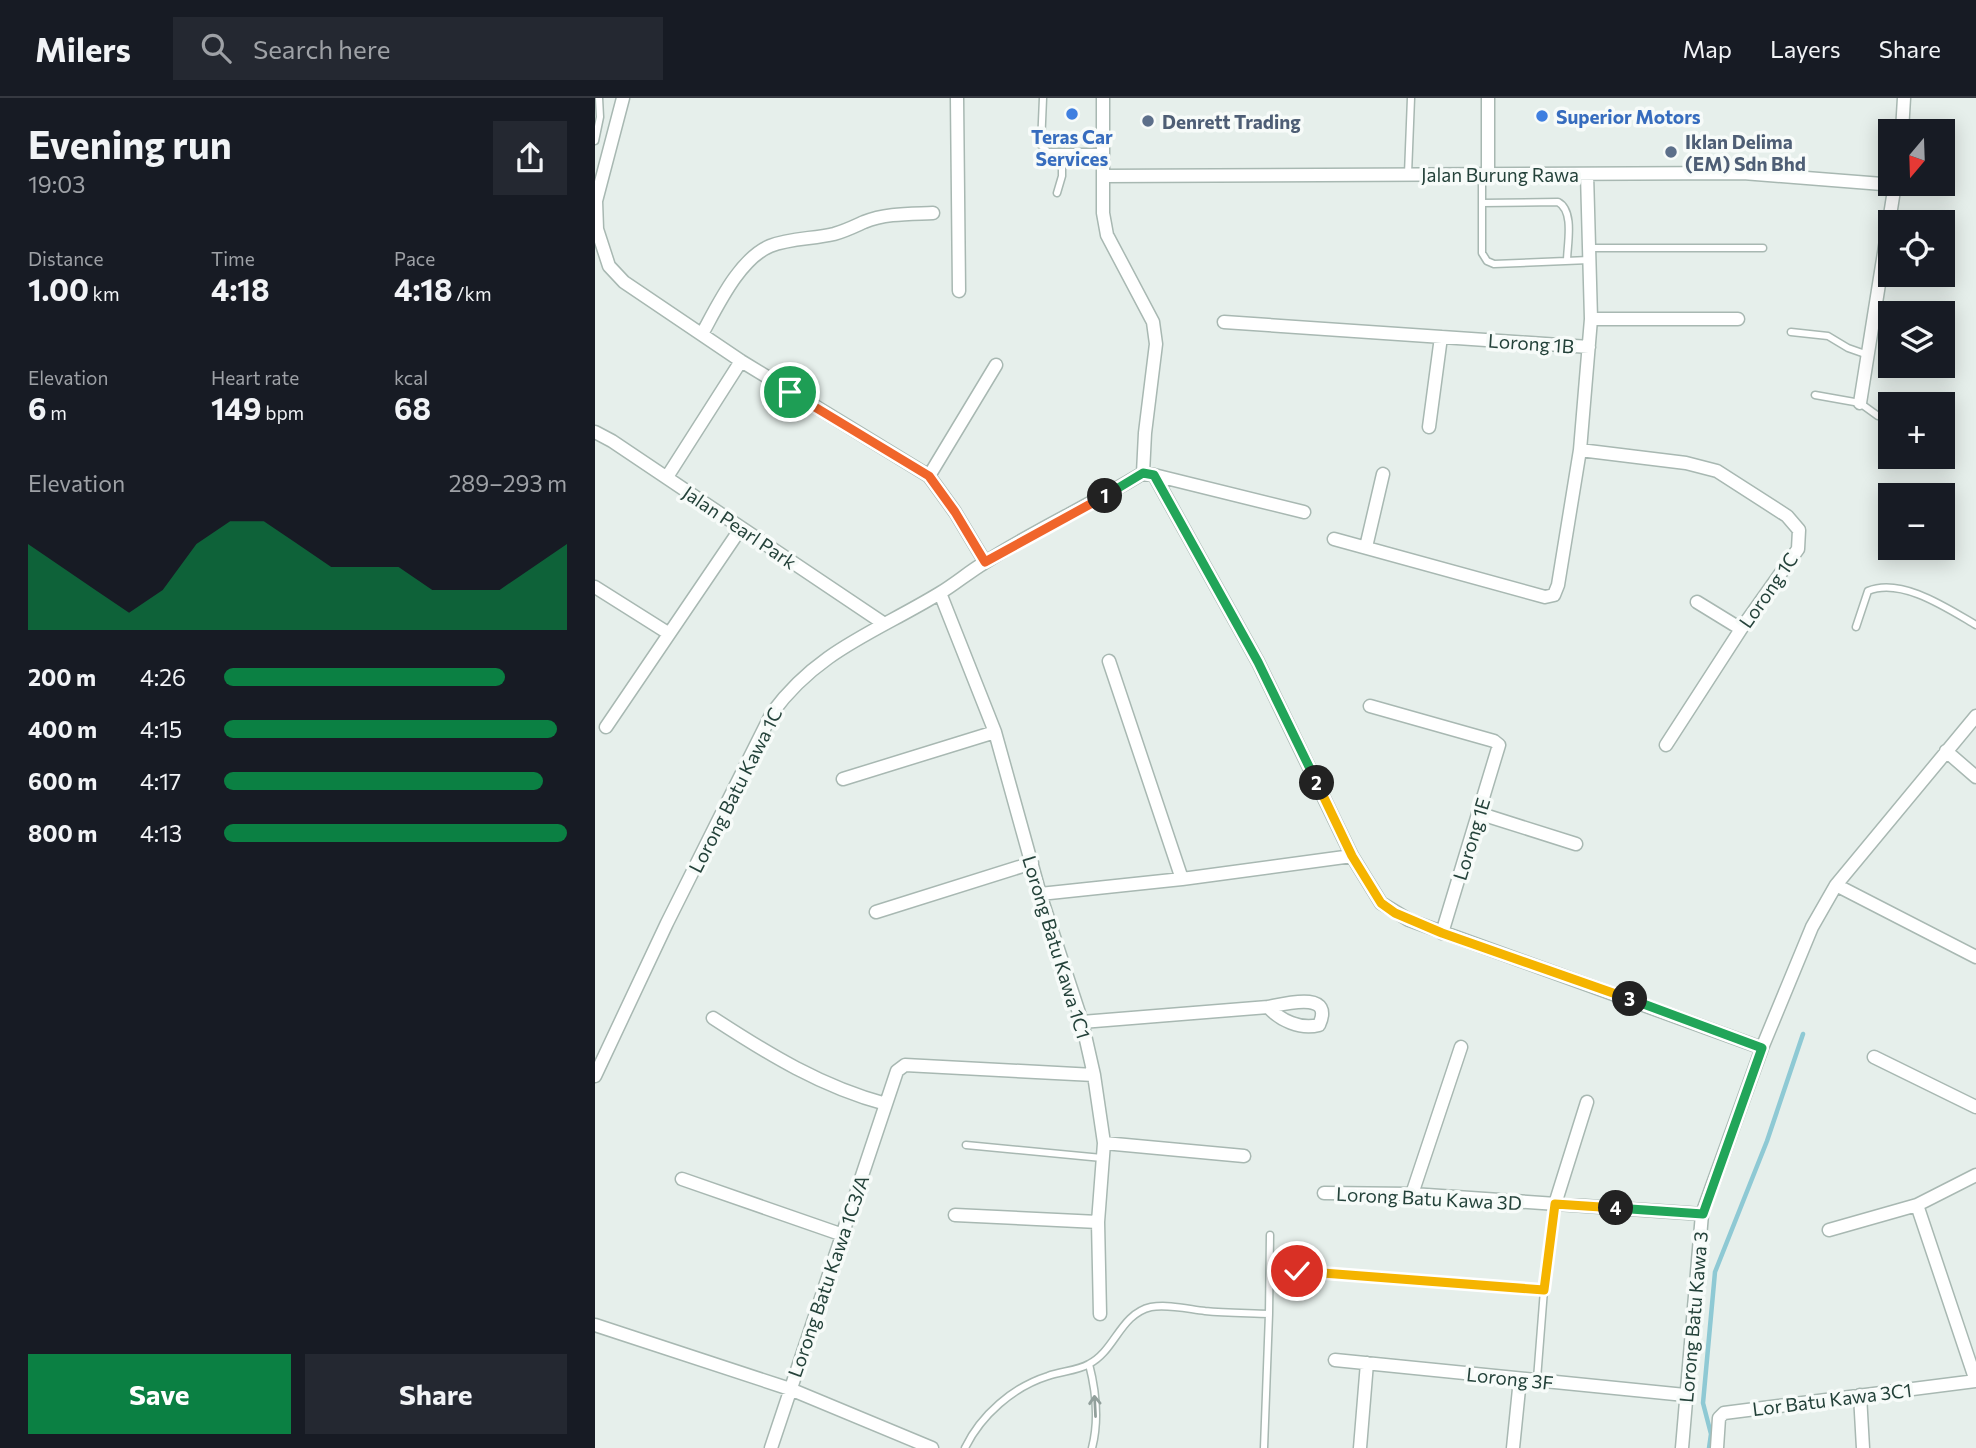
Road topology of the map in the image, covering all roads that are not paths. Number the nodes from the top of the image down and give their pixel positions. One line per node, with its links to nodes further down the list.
1 (599, 98): 10 (lane)
2 (623, 98): 13 (street)
3 (957, 98): 26 (street)
4 (1043, 98): 11 (lane)
5 (1103, 98): 12 (street)
6 (1411, 98): 15 (lane)
7 (1488, 98): 14 (street)
8 (1904, 98): 9 (street)
9 (1903, 119)
10 (595, 141)
11 (1062, 152): 12 (lane); 19 (lane)
12 (1102, 152): 17 (street)
13 (599, 173): 31 (street)
14 (1485, 173): 15 (street, Jalan Burung Rawa); 16 (street, Jalan Burung Rawa); 21 (lane)
15 (1408, 174): 17 (street, Jalan Burung Rawa)
16 (1587, 174): 18 (street, Jalan Burung Rawa); 24 (street)
17 (1103, 176): 43 (street)
18 (1878, 183)
19 (1057, 193)
20 (1893, 196): 34 (street)
21 (1482, 203): 25 (lane); 25 (lane)
22 (933, 214): 31 (street)
23 (1763, 248): 24 (lane)
24 (1589, 254): 25 (lane); 27 (street)
25 (1567, 261)
26 (959, 291)
27 (1591, 319): 28 (street); 33 (street)
28 (1738, 319)
29 (1224, 322): 32 (street, Lorong 1B)
30 (1791, 332): 34 (lane)
31 (702, 334): 35 (street)
32 (1441, 337): 33 (street, Lorong 1B); 40 (street)
33 (1589, 347): 42 (street, Lorong 1B)
34 (1868, 355): 38 (street)
35 (741, 361): 45 (street); 46 (street)
36 (996, 365): 45 (street)
37 (1815, 395): 38 (lane)
38 (1860, 403): 39 (lane)
39 (1878, 416)
40 (1429, 427)
41 (595, 432): 46 (street, Jalan Pearl Park)
42 (1580, 450): 50 (street, Lorong 1B); 58 (street, Lorong 1C)
43 (1149, 474): 47 (street); 51 (street, Lorong Batu Kawa 1C); 71 (street)
44 (1383, 474): 50 (street)
45 (929, 476): 51 (street)
46 (667, 477): 48 (street, Jalan Pearl Park)
47 (1304, 512)
48 (741, 528): 55 (street, Jalan Pearl Park); 59 (street)
49 (1334, 538): 50 (street)
50 (1366, 547)
51 (985, 562): 53 (street, Lorong Batu Kawa 1C)
52 (595, 587): 59 (street)
53 (940, 593): 55 (street, Lorong Batu Kawa 1C); 64 (street, Lorong Batu Kawa 1C1)
54 (1697, 602): 58 (street)
55 (883, 623): 85 (street, Lorong Batu Kawa 1C)
56 (1976, 625): 57 (lane)
57 (1856, 627)
58 (1741, 629): 65 (street, Lorong 1C)
59 (668, 633): 63 (street)
60 (1109, 661): 73 (street)
61 (1370, 706): 69 (street, Lorong 1E)
62 (1976, 716): 66 (street, Lorong Batu Kawa 3)
63 (606, 727)
64 (995, 732): 68 (street); 72 (street, Lorong Batu Kawa 1C1)
65 (1665, 745)
66 (1946, 751): 67 (street); 74 (street, Lorong Batu Kawa 3)
67 (1976, 777)
68 (843, 779)
69 (1478, 813): 70 (street); 77 (street, Lorong 1E)
70 (1576, 844)
71 (1352, 856): 73 (street); 77 (street)
72 (1032, 863): 75 (street, Lorong Batu Kawa 1C1); 76 (street)
73 (1182, 879): 75 (street)
74 (1836, 886): 78 (street); 83 (street, Lorong Batu Kawa 3)
75 (1040, 894): 81 (street, Lorong Batu Kawa 1C1)
76 (876, 912)
77 (1442, 933): 83 (street)
78 (1976, 957)
79 (1268, 1007): 81 (street)
80 (713, 1018): 88 (street)
81 (1082, 1022): 86 (street, Lorong Batu Kawa 1C1)
82 (1461, 1047): 97 (street)
83 (1762, 1048): 100 (street, Lorong Batu Kawa 3)
84 (1874, 1057): 89 (street)
85 (596, 1074)
86 (1094, 1075): 88 (street, Lorong Batu Kawa 1C3/A); 90 (street, Lorong Batu Kawa 1C1)
87 (1587, 1102): 98 (street)
88 (886, 1104): 105 (street, Lorong Batu Kawa 1C3/A)
89 (1976, 1107)
90 (1104, 1143): 92 (street); 93 (street, Lorong Batu Kawa 1C1)
91 (966, 1145): 93 (lane)
92 (1244, 1156)
93 (1102, 1158): 102 (street, Lorong Batu Kawa 1C1)
94 (1976, 1175): 99 (street)
95 (682, 1179): 105 (street)
96 (1324, 1193): 97 (street, Lorong Batu Kawa 3D)
97 (1412, 1194): 98 (street, Lorong Batu Kawa 3D)
98 (1555, 1204): 100 (street, Lorong Batu Kawa 3D); 107 (lane)
99 (1917, 1205): 103 (street); 116 (street)
100 (1703, 1214): 118 (street, Lorong Batu Kawa 3)
101 (955, 1215): 102 (street)
102 (1098, 1222): 108 (street, Lorong Batu Kawa 1C1)
103 (1829, 1230)
104 (1270, 1235): 109 (lane)
105 (843, 1236): 117 (street, Lorong Batu Kawa 1C3/A)
106 (1297, 1271): 107 (lane)
107 (1544, 1290): 115 (lane)
108 (1100, 1314)
109 (1269, 1314): 113 (lane); 124 (lane)
110 (595, 1325): 117 (street)
111 (1335, 1360): 112 (street, Lorong 3F)
112 (1367, 1363): 114 (street, Lorong 3F); 125 (street)
113 (1090, 1364): 122 (lane); 123 (lane, one-way to 113)
114 (1520, 1379): 115 (street, Lorong 3F); 126 (street)
115 (1537, 1380): 118 (street, Lorong 3F)
116 (1976, 1381): 119 (street, Lor Batu Kawa 3C1)
117 (790, 1389): 120 (street, Lorong Batu Kawa 1C3/A); 121 (street)
118 (1685, 1395): 127 (street, Lorong Batu Kawa 3)
119 (1860, 1395): 128 (street, Lor Batu Kawa 3C1); 129 (street)
120 (771, 1448)
121 (932, 1448)
122 (965, 1448)
123 (1092, 1448)
124 (1264, 1448)
125 (1360, 1448)
126 (1513, 1448)
127 (1682, 1448)
128 (1717, 1448)
129 (1863, 1448)

